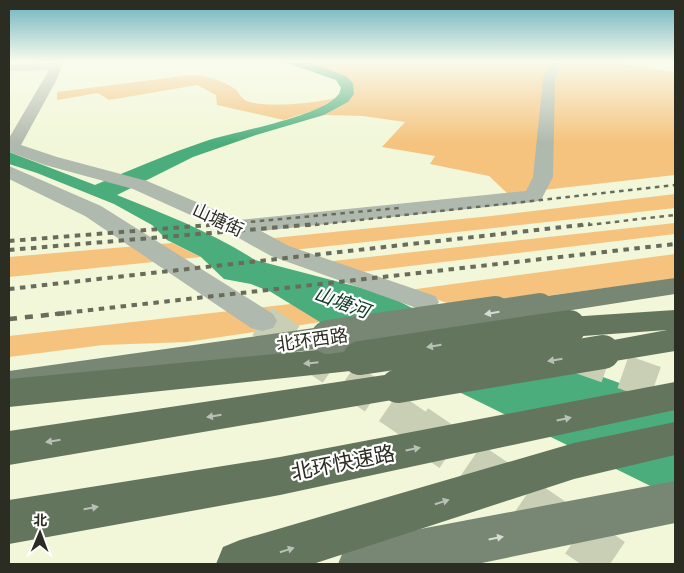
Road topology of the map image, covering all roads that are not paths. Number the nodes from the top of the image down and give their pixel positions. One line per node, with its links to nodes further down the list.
1 (44, 89): 3 (street)
2 (548, 89): 5 (street)
3 (10, 146): 5 (street, 山塘街)
4 (9, 172): 9 (street)
5 (236, 226): 7 (street, 山塘街)
6 (675, 286): 11 (main road, 北环西路, one-way to 11, bridge)
7 (425, 302)
8 (675, 320): 12 (highway, one-way to 12, bridge)
9 (262, 321)
10 (675, 340): 15 (highway, one-way to 15, bridge)
11 (9, 384)
12 (9, 393)
13 (675, 396): 17 (highway, 北环快速路, one-way to 13)
14 (675, 438): 18 (highway, one-way to 14)
15 (9, 448)
16 (667, 504): 19 (main road, one-way to 16)
17 (9, 522)
18 (240, 564)
19 (362, 564)

